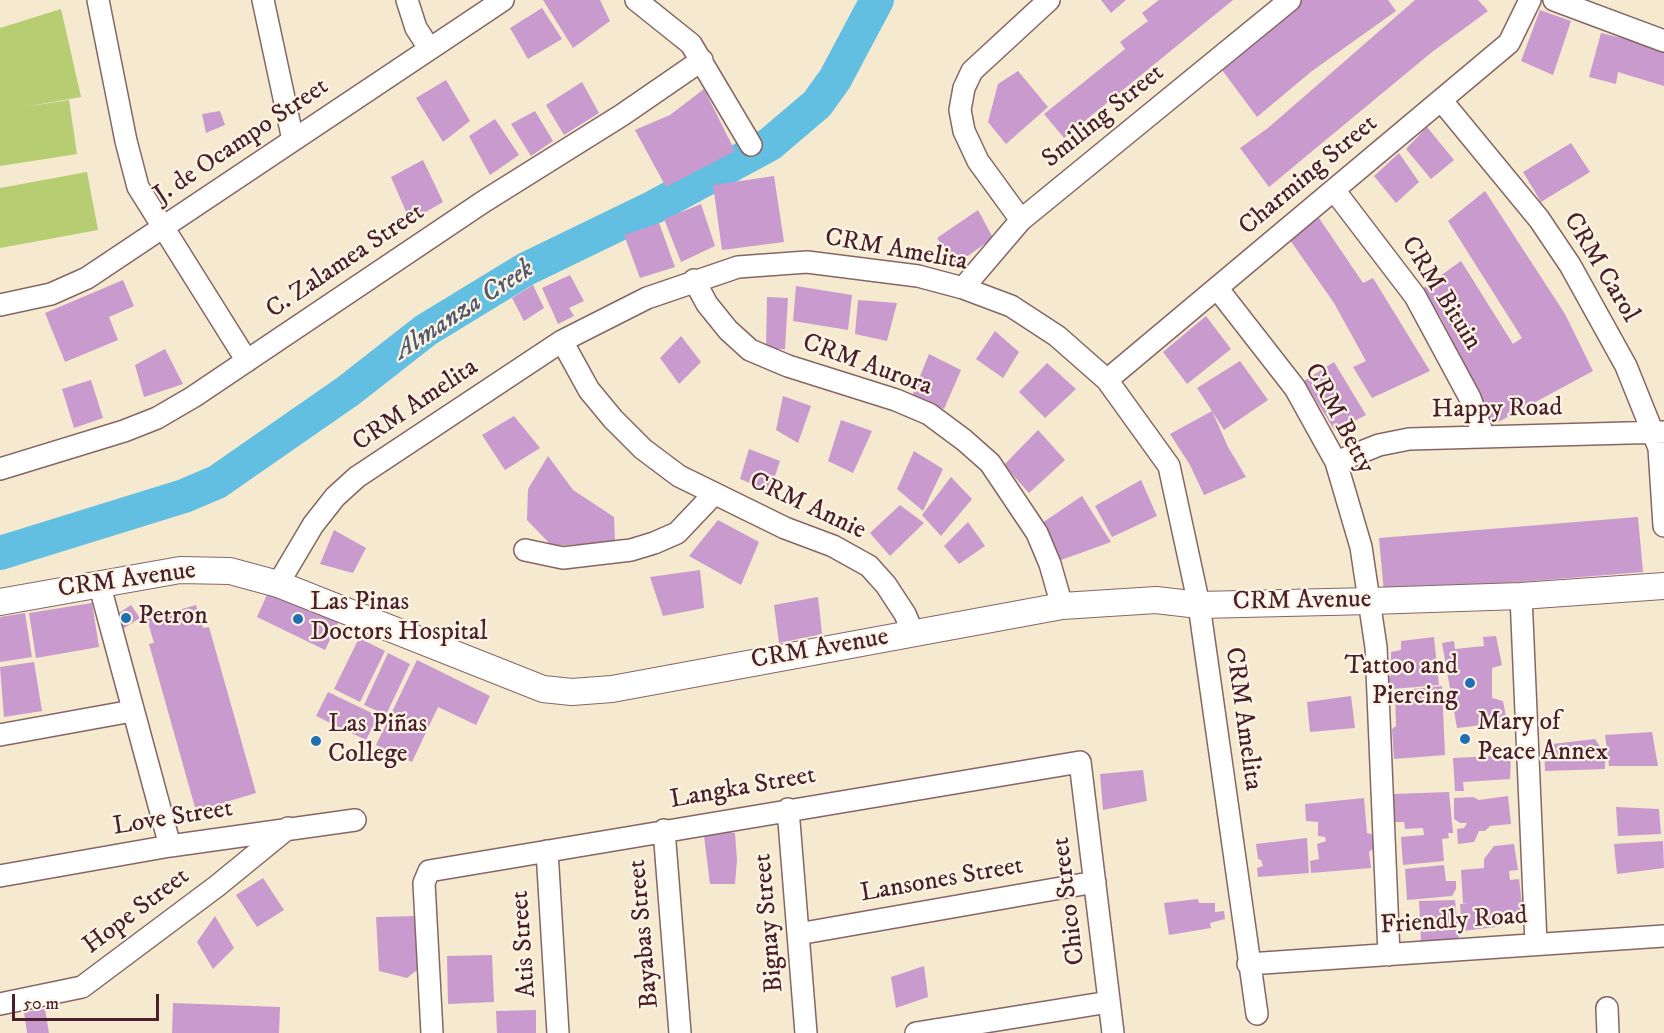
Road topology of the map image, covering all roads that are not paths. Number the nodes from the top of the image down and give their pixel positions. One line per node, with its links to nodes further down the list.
1 (98, 0): 18 (street)
2 (263, 0): 14 (street)
3 (407, 0): 11 (street)
4 (503, 0): 11 (street, J. de Ocampo Street)
5 (636, 0): 12 (street)
6 (1049, 0): 17 (street)
7 (1290, 0): 17 (street, Smiling Street)
8 (1530, 0): 13 (street, Charming Street)
9 (1554, 0): 10 (street)
10 (1664, 41)
11 (429, 48): 14 (street, J. de Ocampo Street)
12 (702, 60): 15 (street); 24 (street, C. Zalamea Street)
13 (1441, 100): 16 (street, Charming Street); 26 (street, CRM Carol)
14 (292, 140): 18 (street, J. de Ocampo Street)
15 (751, 146)
16 (1334, 190): 21 (street, Charming Street); 27 (street, CRM Bituin)
17 (1020, 220): 20 (street, Smiling Street)
18 (164, 228): 22 (street, J. de Ocampo Street); 24 (street)
19 (694, 280): 20 (street, CRM Amelita); 23 (street, CRM Amelita); 40 (street, CRM Aurora)
20 (963, 288): 25 (street, CRM Amelita)
21 (1217, 288): 25 (street, Charming Street); 28 (street, CRM Betty)
22 (0, 305)
23 (562, 341): 30 (street, CRM Annie); 34 (street, CRM Amelita)
24 (247, 361): 29 (street, C. Zalamea Street)
25 (1107, 380): 39 (street, CRM Amelita)
26 (1658, 432): 27 (street, Happy Road); 31 (street, CRM Carol)
27 (1484, 437): 28 (street, Happy Road)
28 (1336, 462): 37 (street, CRM Betty)
29 (0, 469)
30 (714, 494): 32 (street, CRM Annie); 41 (street, CRM Annie)
31 (1664, 526)
32 (525, 550)
33 (99, 583): 34 (street, CRM Avenue); 38 (street, CRM Avenue); 42 (street)
34 (278, 584): 41 (street, CRM Avenue)
35 (1664, 586): 36 (street, CRM Avenue)
36 (1521, 596): 37 (street, CRM Avenue); 55 (street)
37 (1371, 601): 39 (street, CRM Avenue); 56 (street, CRM Betty)
38 (0, 602)
39 (1199, 605): 40 (street, CRM Avenue); 57 (street, CRM Amelita)
40 (1062, 606): 41 (street, CRM Avenue)
41 (912, 633)
42 (132, 711): 43 (street); 49 (street)
43 (0, 735)
44 (1080, 762): 45 (street, Langka Street); 52 (street, Chico Street)
45 (788, 809): 48 (street, Langka Street); 53 (street, Bignay Street)
46 (355, 820): 47 (street, Love Street)
47 (290, 827): 49 (street, Love Street); 59 (street, Hope Street)
48 (664, 830): 50 (street, Langka Street); 64 (street, Bayabas Street)
49 (170, 846): 51 (street, Love Street)
50 (547, 851): 62 (street, Langka Street); 63 (street, Atis Street)
51 (0, 876)
52 (1095, 882): 53 (street, Lansones Street); 58 (street, Chico Street)
53 (798, 934): 65 (street, Bignay Street)
54 (1664, 936): 55 (street, Friendly Road)
55 (1536, 943): 56 (street, Friendly Road)
56 (1389, 955): 57 (street, Friendly Road)
57 (1248, 964): 61 (street, CRM Amelita)
58 (1109, 1002): 66 (street); 67 (street, Chico Street)
59 (0, 1004)
60 (1607, 1008): 68 (street)
61 (1257, 1014)
62 (432, 1033)
63 (558, 1033)
64 (680, 1033)
65 (806, 1033)
66 (916, 1033)
67 (1113, 1033)
68 (1608, 1033)

